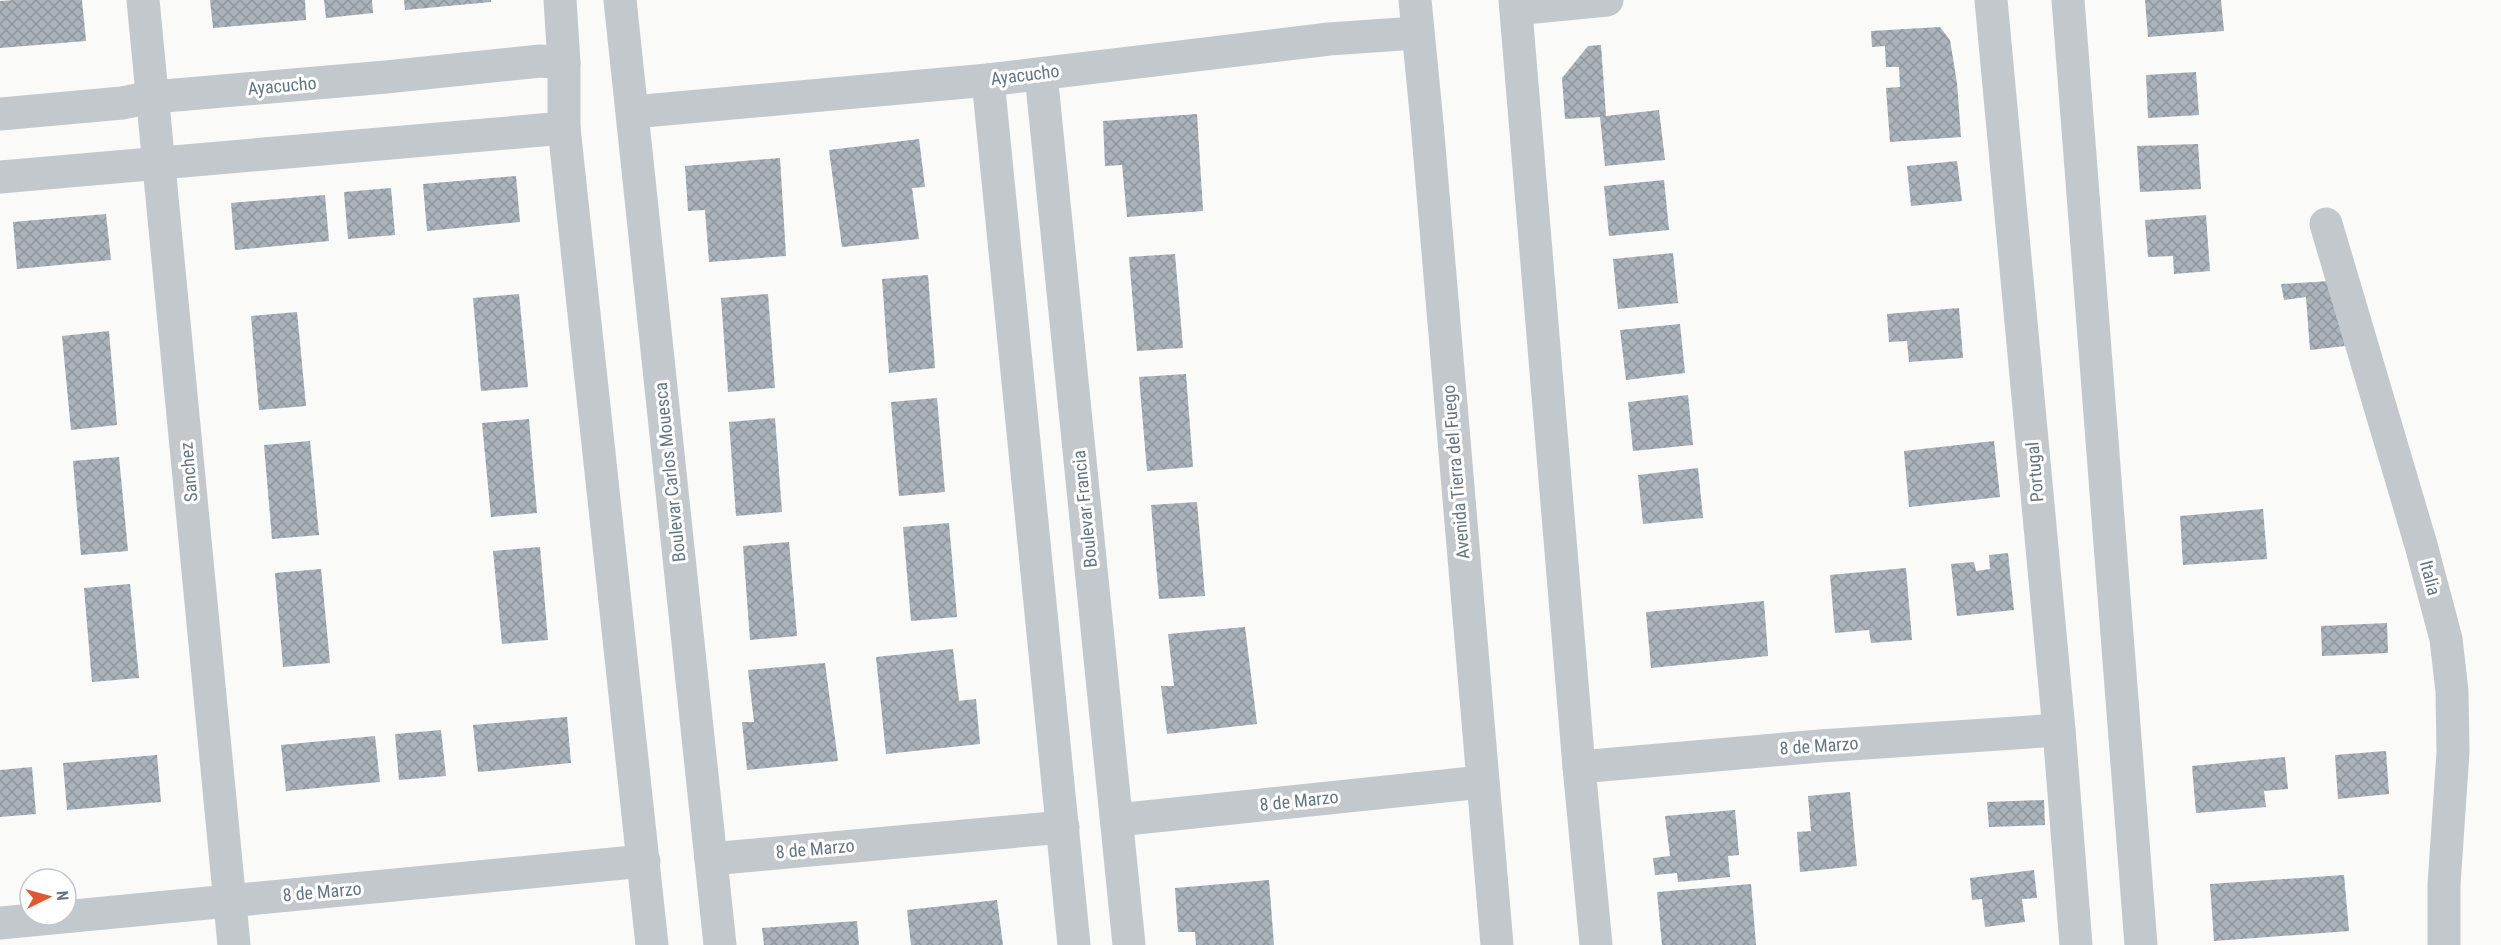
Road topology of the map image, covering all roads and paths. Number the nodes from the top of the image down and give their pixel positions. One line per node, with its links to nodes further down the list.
1 (143, 0): 13 (street, Sanchez)
2 (560, 0): 10 (street)
3 (620, 0): 14 (street, Boulevar Carlos Mouesca)
4 (1415, 0): 9 (street, Avenida Tierra del Fuego)
5 (1607, 0): 8 (street)
6 (1991, 0): 20 (street, Portugal)
7 (2068, 0): 37 (street)
8 (1516, 4): 21 (street)
9 (1416, 33): 11 (street, Ayacucho); 22 (street, Avenida Tierra del Fuego)
10 (564, 63): 13 (street, Ayacucho); 16 (street)
11 (1041, 74): 12 (street, Ayacucho); 23 (street, Boulevar Francia)
12 (988, 80): 14 (street, Ayacucho); 24 (street)
13 (153, 97): 15 (street, Ayacucho); 17 (street, Sanchez)
14 (633, 112): 25 (street, Boulevar Carlos Mouesca)
15 (0, 114)
16 (564, 128): 17 (street); 26 (street)
17 (159, 162): 18 (street); 27 (street, Sanchez)
18 (0, 177)
19 (2326, 224): 38 (street, Italia)
20 (2059, 730): 21 (street, 8 de Marzo); 36 (street, Portugal)
21 (1579, 767): 35 (street)
22 (1482, 782): 23 (street, 8 de Marzo); 34 (street, Avenida Tierra del Fuego)
23 (1117, 820): 33 (street, Boulevar Francia)
24 (1063, 827): 25 (street, 8 de Marzo); 32 (street)
25 (711, 859): 31 (street, Boulevar Carlos Mouesca)
26 (644, 861): 27 (street, 8 de Marzo); 30 (street)
27 (230, 901): 28 (street, 8 de Marzo); 29 (street, Sanchez)
28 (0, 923)
29 (234, 945)
30 (652, 945)
31 (720, 945)
32 (1074, 945)
33 (1129, 945)
34 (1497, 945)
35 (1596, 945)
36 (2076, 945)
37 (2141, 945)
38 (2444, 945)

